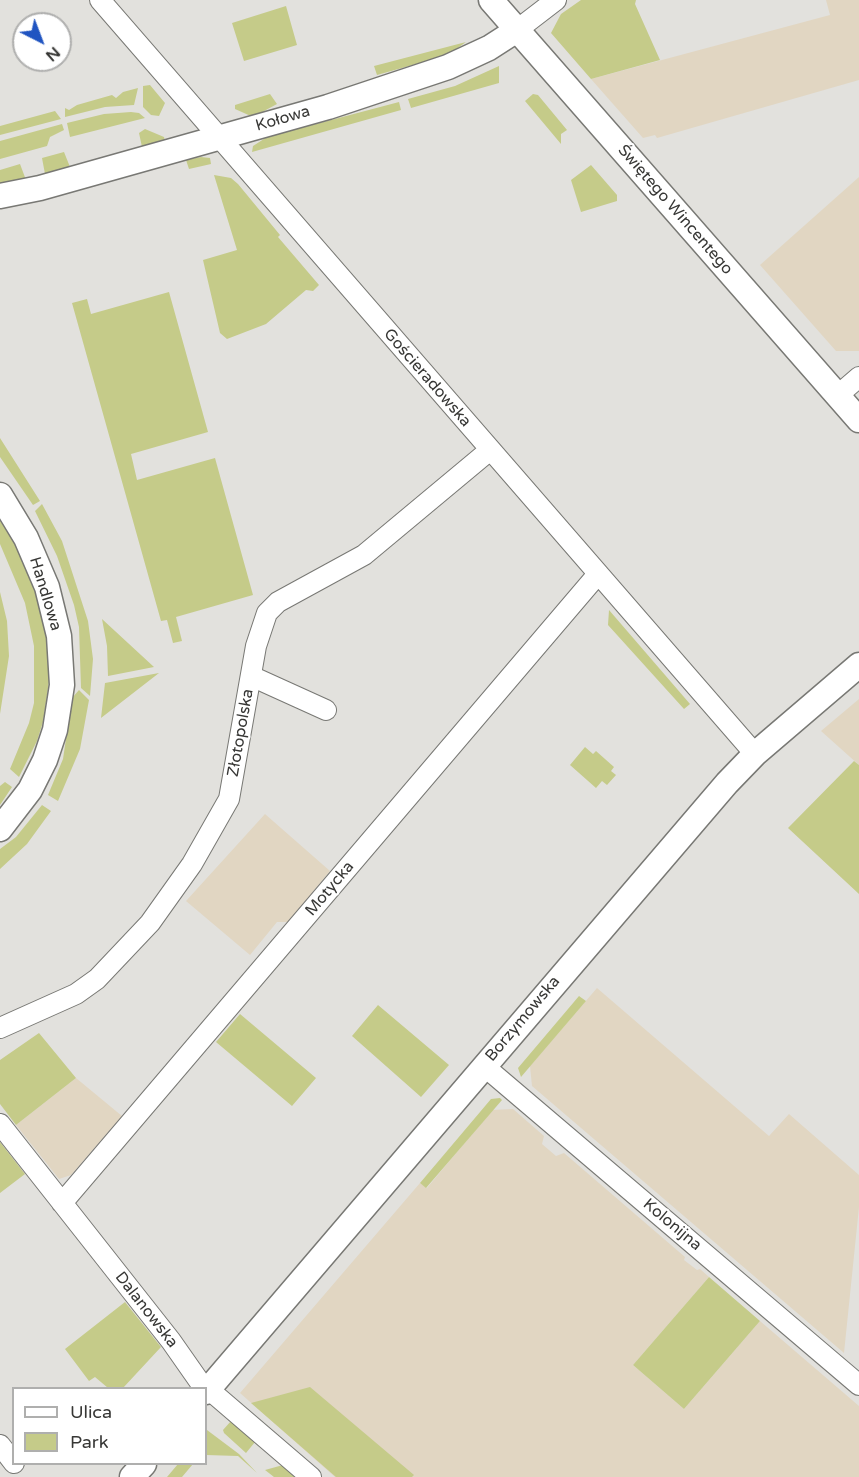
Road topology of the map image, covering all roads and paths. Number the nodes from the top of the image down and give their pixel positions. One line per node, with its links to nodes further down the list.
1 (100, 0): 5 (street, Gościeradowska)
2 (491, 0): 4 (street, Świętego Wincentego)
3 (556, 0): 4 (street)
4 (517, 30): 5 (street, Kołowa); 10 (street, Świętego Wincentego)
5 (219, 138): 6 (street, Kołowa); 12 (street, Gościeradowska)
6 (40, 188): 7 (street, Kołowa); 8 (street, Kołowa)
7 (0, 196)
8 (0, 204)
9 (859, 377): 10 (street)
10 (837, 396): 11 (street, Świętego Wincentego)
11 (859, 420)
12 (490, 450): 14 (street, Gościeradowska); 16 (street, Złotopolska)
13 (0, 495): 19 (street, Handlowa)
14 (598, 574): 18 (street, Gościeradowska); 23 (street, Motycka)
15 (859, 665): 18 (street, Borzymowska)
16 (251, 676): 17 (street); 20 (street, Złotopolska)
17 (326, 710)
18 (755, 754): 21 (street, Borzymowska)
19 (0, 830)
20 (0, 1028)
21 (484, 1065): 24 (street, Kolonijna); 26 (street, Borzymowska)
22 (0, 1124): 23 (street, Dalanowska)
23 (62, 1203): 25 (street, Dalanowska)
24 (859, 1385)
25 (205, 1387)
26 (207, 1390): 33 (street, Dalanowska)
27 (0, 1445): 28 (street)
28 (12, 1460)
29 (16, 1465): 31 (street)
30 (143, 1465): 32 (street)
31 (25, 1477)
32 (132, 1477)
33 (311, 1477)

